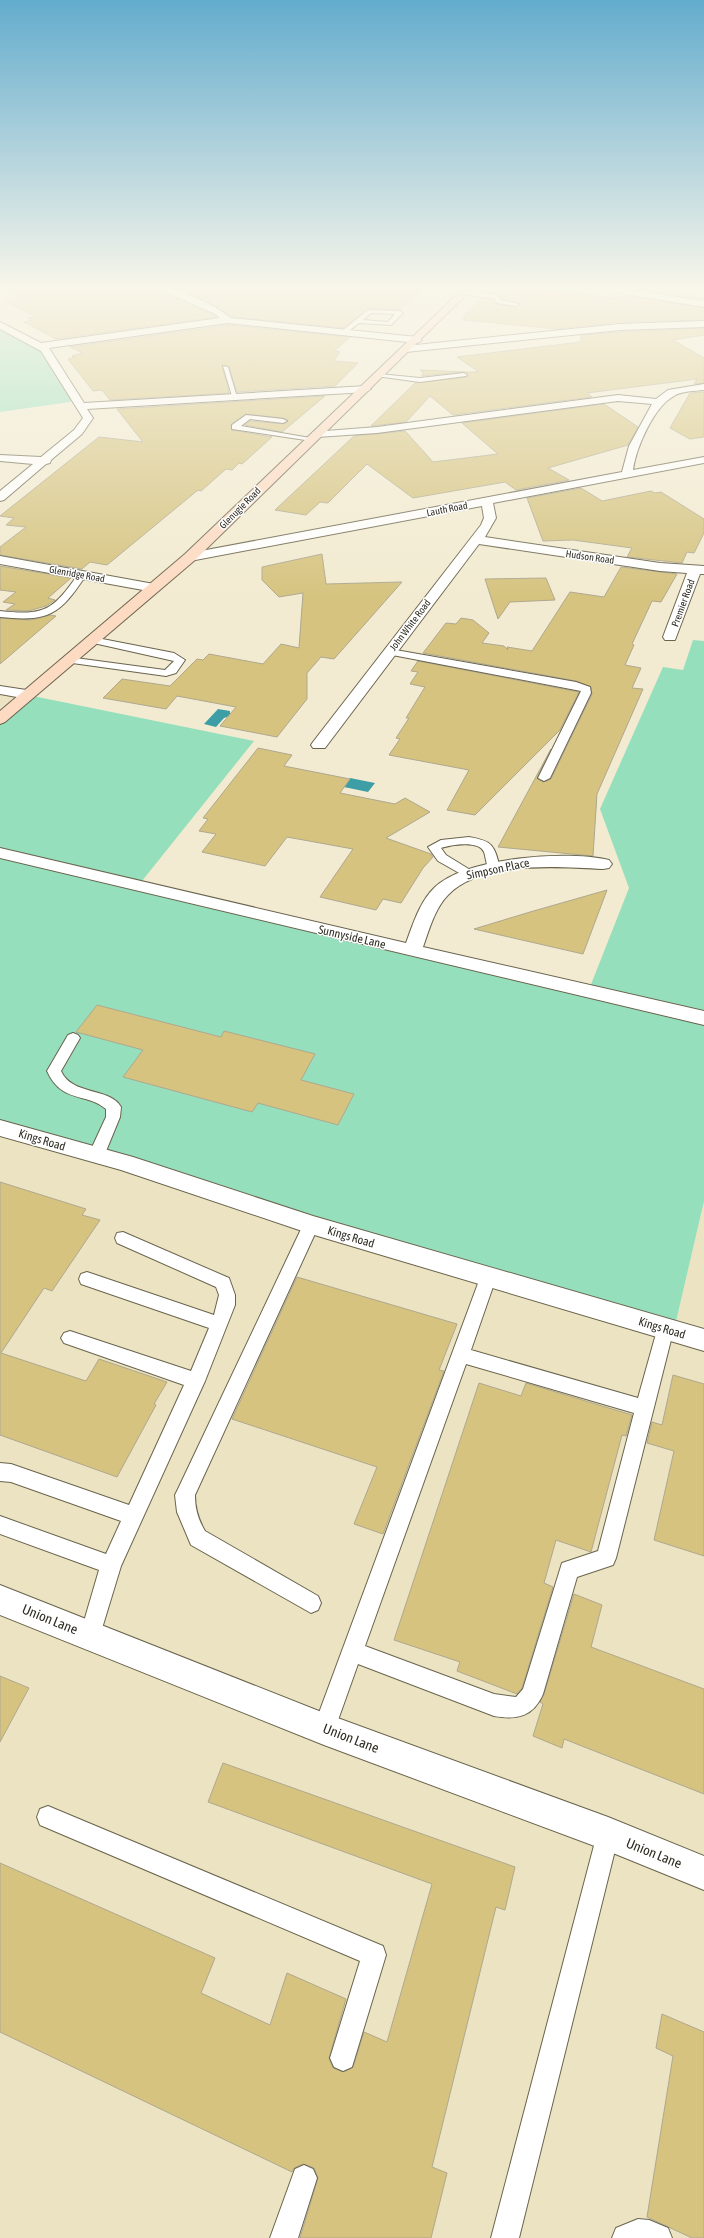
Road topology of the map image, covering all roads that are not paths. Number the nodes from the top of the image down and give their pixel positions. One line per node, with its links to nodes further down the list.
1 (72, 390): 8 (street)
2 (233, 390): 6 (lane)
3 (339, 390): 6 (street)
4 (364, 390): 10 (street, Glenugie Road)
5 (682, 390): 7 (street)
6 (235, 396): 8 (street)
7 (658, 402): 10 (street); 14 (street)
8 (82, 406): 13 (street)
9 (283, 421): 10 (lane)
10 (314, 437): 18 (street, Glenugie Road)
11 (0, 458): 13 (street)
12 (704, 460): 14 (street, Lauth Road)
13 (46, 461): 15 (street)
14 (627, 474): 16 (street, Lauth Road)
15 (0, 497)
16 (487, 501): 17 (street, John White Road); 18 (street, Lauth Road)
17 (476, 540): 20 (street, Hudson Road); 26 (street, John White Road)
18 (190, 558): 22 (street, Glenugie Road)
19 (0, 560): 21 (street, Glenridge Road)
20 (700, 569): 24 (street, Premier Road)
21 (82, 575): 22 (street, Glenridge Road); 23 (lane)
22 (154, 588): 25 (street, Glenugie Road)
23 (0, 614)
24 (670, 637)
25 (92, 640): 27 (street, Glenugie Road); 27 (lane)
26 (390, 652): 31 (street, John White Road); 32 (lane)
27 (68, 660): 29 (street, Glenugie Road)
28 (0, 690): 29 (street)
29 (28, 694): 30 (street, Glenugie Road)
30 (0, 719)
31 (319, 745)
32 (544, 778)
33 (0, 853): 37 (street, Sunnyside Lane)
34 (603, 864): 35 (street, Simpson Place)
35 (494, 868): 36 (street, Simpson Place); 36 (lane)
36 (468, 874): 37 (street, Simpson Place)
37 (412, 951): 38 (street, Sunnyside Lane)
38 (704, 1018)
39 (73, 1038): 41 (lane)
40 (0, 1128): 41 (street, Kings Road)
41 (96, 1156): 42 (street, Kings Road)
42 (311, 1225): 45 (street, Kings Road); 58 (lane)
43 (123, 1238): 46 (lane)
44 (87, 1278): 46 (lane)
45 (488, 1278): 47 (street, Kings Road); 50 (lane)
46 (219, 1324): 51 (lane)
47 (665, 1328): 49 (street, Kings Road); 52 (lane)
48 (70, 1338): 51 (lane)
49 (704, 1340)
50 (461, 1355): 52 (lane); 60 (lane)
51 (196, 1381): 54 (lane)
52 (646, 1408): 60 (lane)
53 (0, 1472): 54 (lane)
54 (134, 1516): 56 (lane)
55 (0, 1525): 56 (lane)
56 (110, 1566): 59 (lane)
57 (0, 1600): 59 (street, Union Lane)
58 (311, 1604)
59 (90, 1635): 61 (street, Union Lane)
60 (353, 1652): 61 (lane)
61 (324, 1728): 63 (street, Union Lane)
62 (48, 1817): 65 (lane)
63 (608, 1834): 64 (street, Union Lane); 68 (lane)
64 (704, 1873)
65 (343, 2058)
66 (304, 2178): 67 (lane)
67 (284, 2238)
68 (505, 2238)
69 (626, 2238): 70 (lane)
70 (658, 2238)

